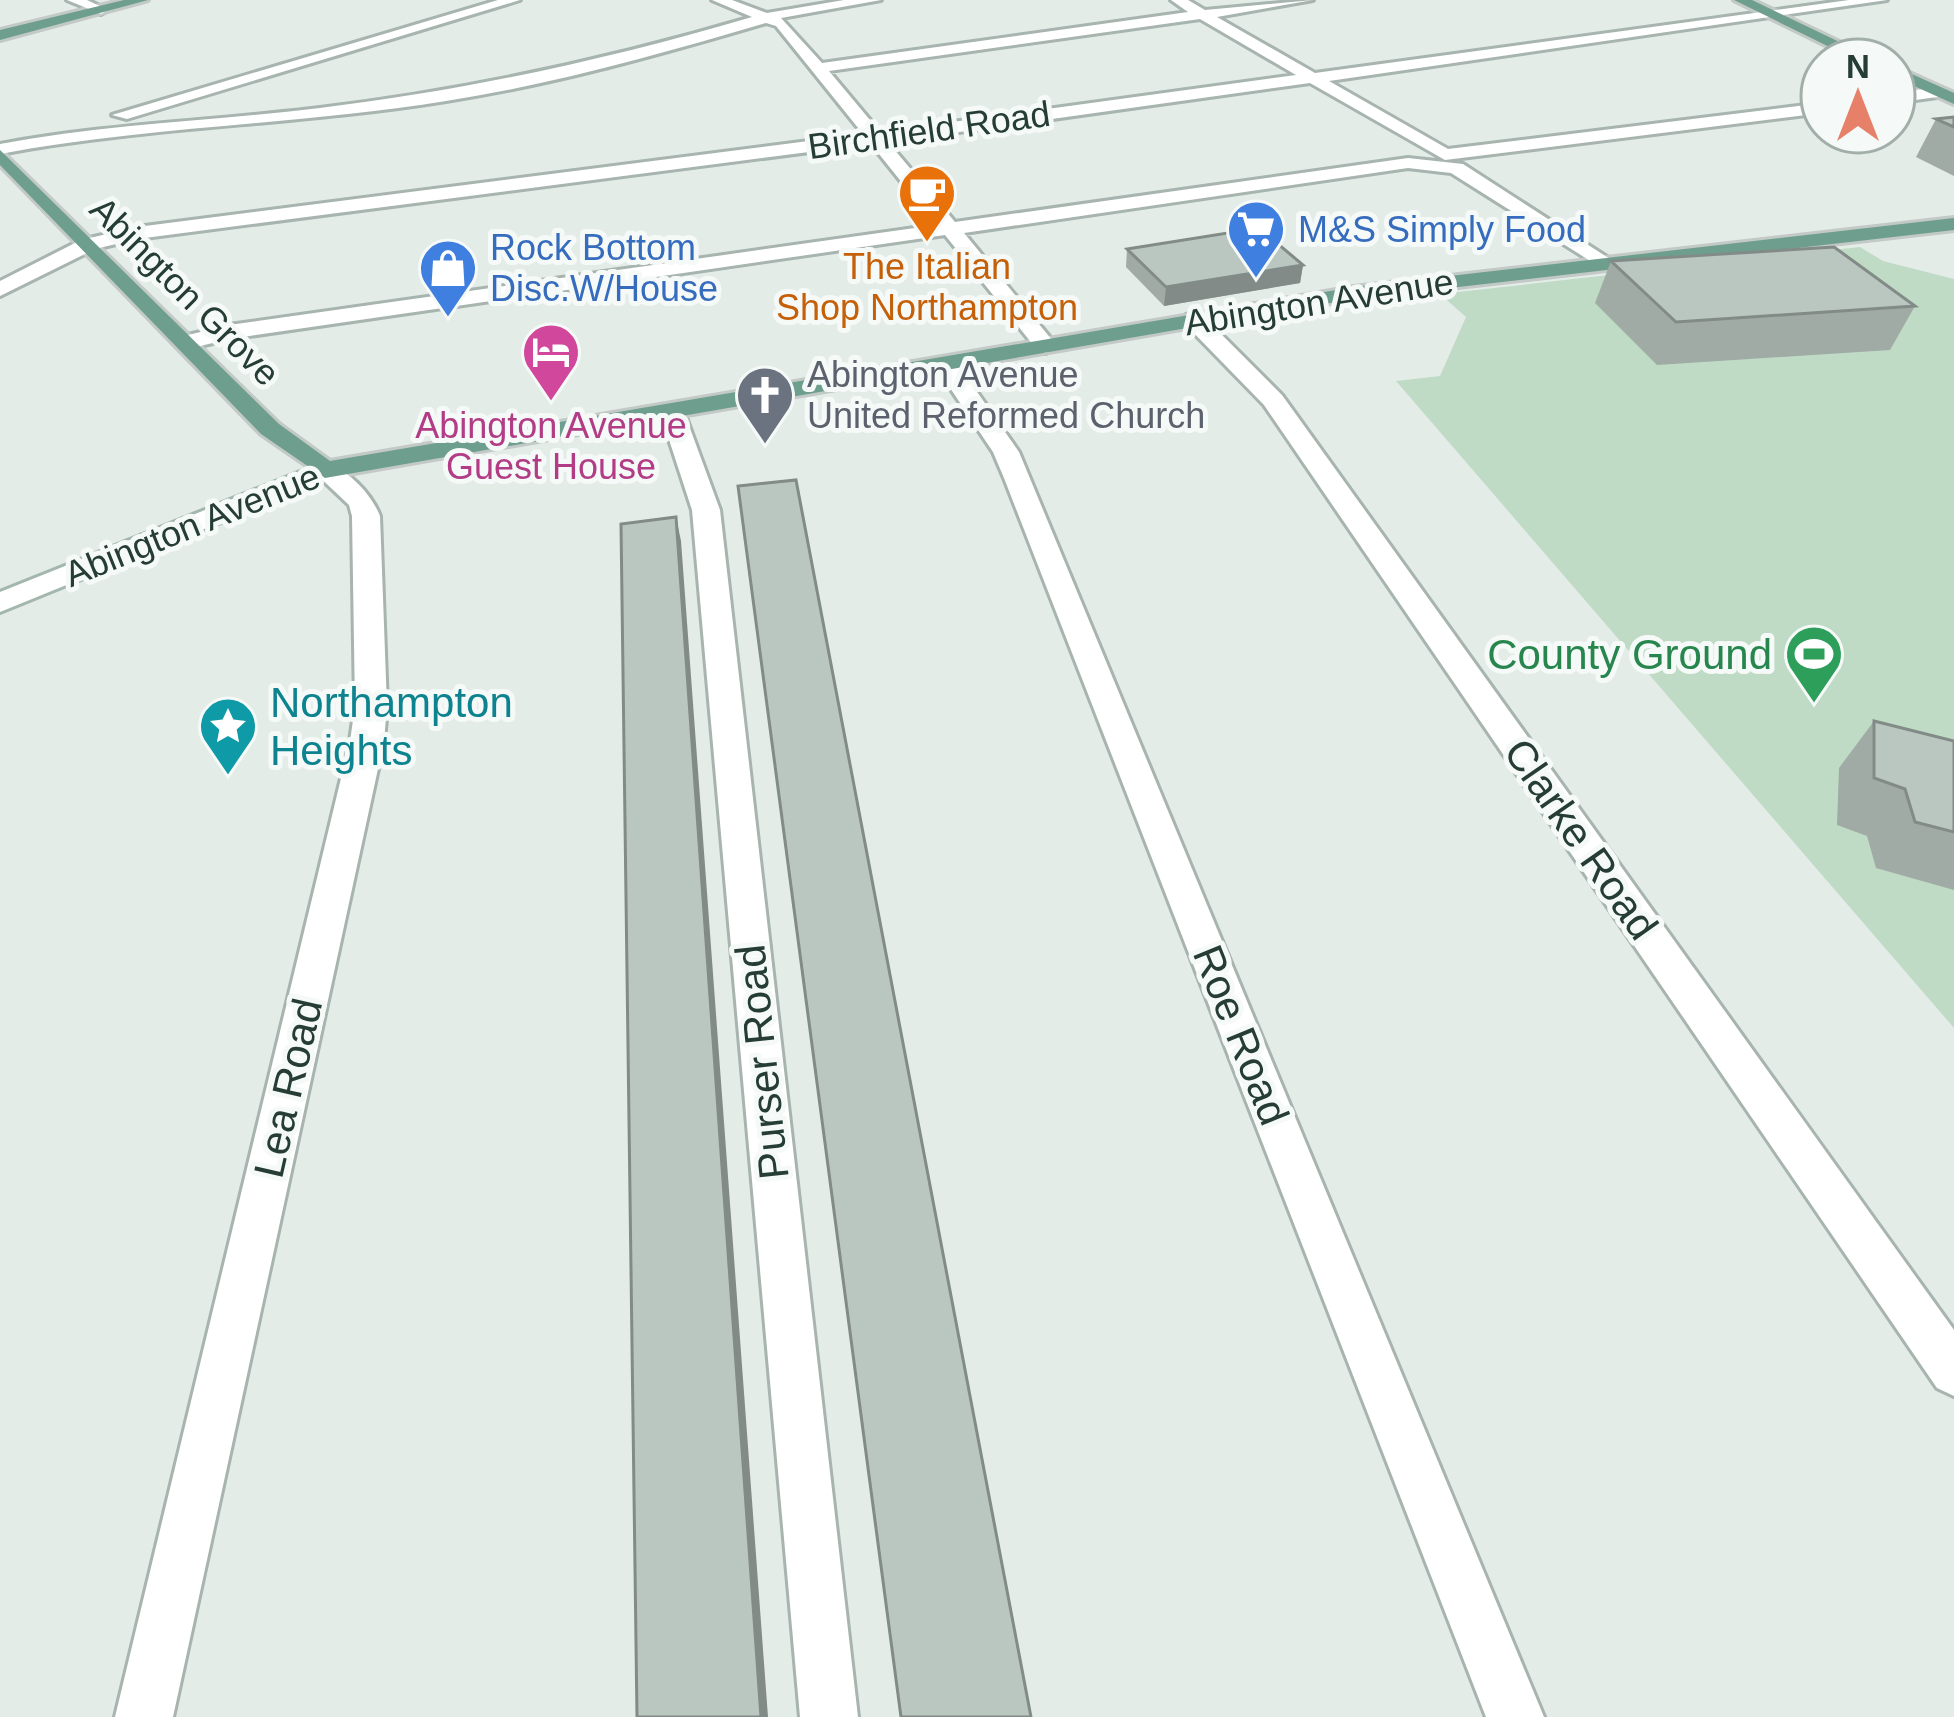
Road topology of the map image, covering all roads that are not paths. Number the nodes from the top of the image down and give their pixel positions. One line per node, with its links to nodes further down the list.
1 (74, 0): 11 (street)
2 (141, 0): 11 (main road)
3 (513, 0): 21 (street)
4 (719, 0): 10 (street)
5 (874, 0): 10 (street)
6 (1178, 0): 12 (street)
7 (1306, 0): 12 (street)
8 (1741, 0): 13 (main road)
9 (1880, 0): 13 (street, Birchfield Road)
10 (766, 8): 16 (street); 21 (street)
11 (101, 10): 14 (main road)
12 (1203, 14): 16 (street); 17 (street)
13 (1771, 14): 15 (main road); 17 (street, Birchfield Road)
14 (0, 35)
15 (1818, 36)
16 (819, 68): 22 (street)
17 (1318, 77): 22 (street, Birchfield Road); 24 (street)
18 (1918, 83): 19 (main road)
19 (1946, 96)
20 (1798, 111): 24 (street)
21 (74, 135): 23 (street)
22 (877, 138): 26 (street); 27 (street, Birchfield Road)
23 (0, 152): 27 (main road, Abington Grove)
24 (1439, 159): 26 (street); 28 (street)
25 (1954, 224): 28 (main road, Abington Avenue)
26 (947, 226): 31 (street); 32 (street)
27 (88, 244): 29 (street, Birchfield Road); 31 (main road, Abington Grove)
28 (1603, 263): 30 (main road, Abington Avenue)
29 (0, 290)
30 (1194, 320): 32 (main road, Abington Avenue); 37 (street, Clarke Road)
31 (184, 343): 35 (main road, Abington Grove)
32 (1046, 346): 33 (main road, Abington Avenue)
33 (946, 364): 34 (main road, Abington Avenue); 40 (street, Roe Road)
34 (672, 412): 35 (main road, Abington Avenue); 39 (street, Purser Road)
35 (325, 470): 36 (street, Abington Avenue); 38 (street, Lea Road)
36 (0, 603)
37 (1954, 1371)
38 (144, 1717)
39 (829, 1717)
40 (1515, 1717)

